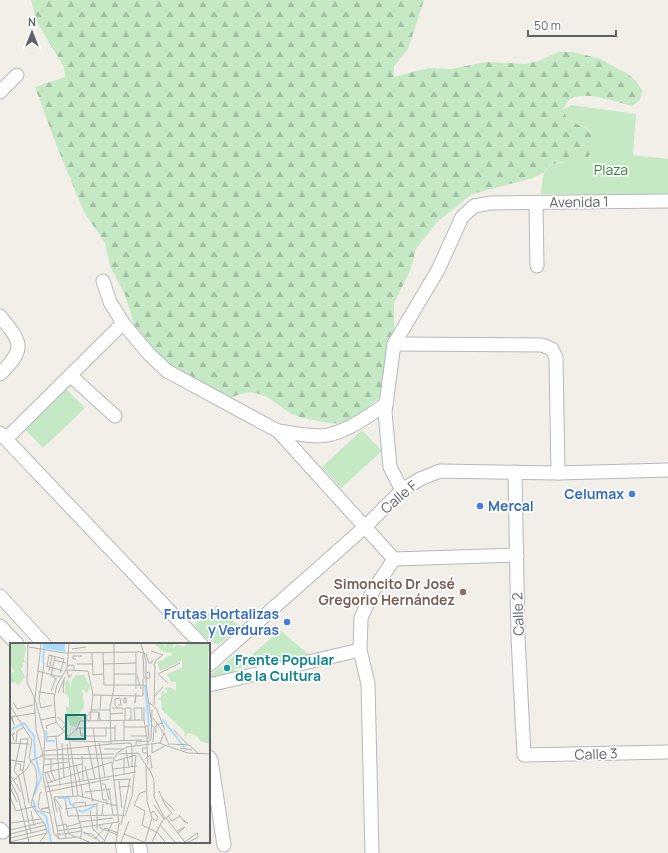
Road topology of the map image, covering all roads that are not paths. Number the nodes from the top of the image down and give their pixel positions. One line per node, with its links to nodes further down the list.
1 (17, 75): 2 (street)
2 (0, 92)
3 (668, 201): 4 (street, Avenida 1)
4 (536, 203): 5 (street); 9 (street, Avenida 1)
5 (537, 266)
6 (103, 281): 8 (street)
7 (0, 316): 10 (street)
8 (123, 323): 11 (street); 14 (street)
9 (394, 344): 12 (street); 18 (street)
10 (0, 374)
11 (71, 376): 13 (street); 15 (street)
12 (386, 404): 14 (street); 19 (street)
13 (115, 416)
14 (278, 431): 20 (street)
15 (3, 436): 27 (street)
16 (668, 470): 18 (street, Calle F)
17 (515, 472): 18 (street, Calle F); 19 (street, Calle F); 21 (street, Calle 2)
18 (558, 472)
19 (402, 490): 20 (street, Calle F)
20 (366, 526): 22 (street); 29 (street, Calle F)
21 (517, 555): 22 (street); 32 (street, Calle 2)
22 (394, 559): 28 (street)
23 (0, 596): 26 (street)
24 (0, 626): 25 (street)
25 (16, 643)
26 (43, 643)
27 (200, 643)
28 (360, 650): 30 (street); 39 (street)
29 (211, 659)
30 (210, 685)
31 (668, 752): 32 (street, Calle 3)
32 (524, 755)
33 (210, 758): 36 (street)
34 (122, 843): 37 (street)
35 (139, 843): 38 (street)
36 (224, 845)
37 (124, 853)
38 (141, 853)
39 (372, 853)

